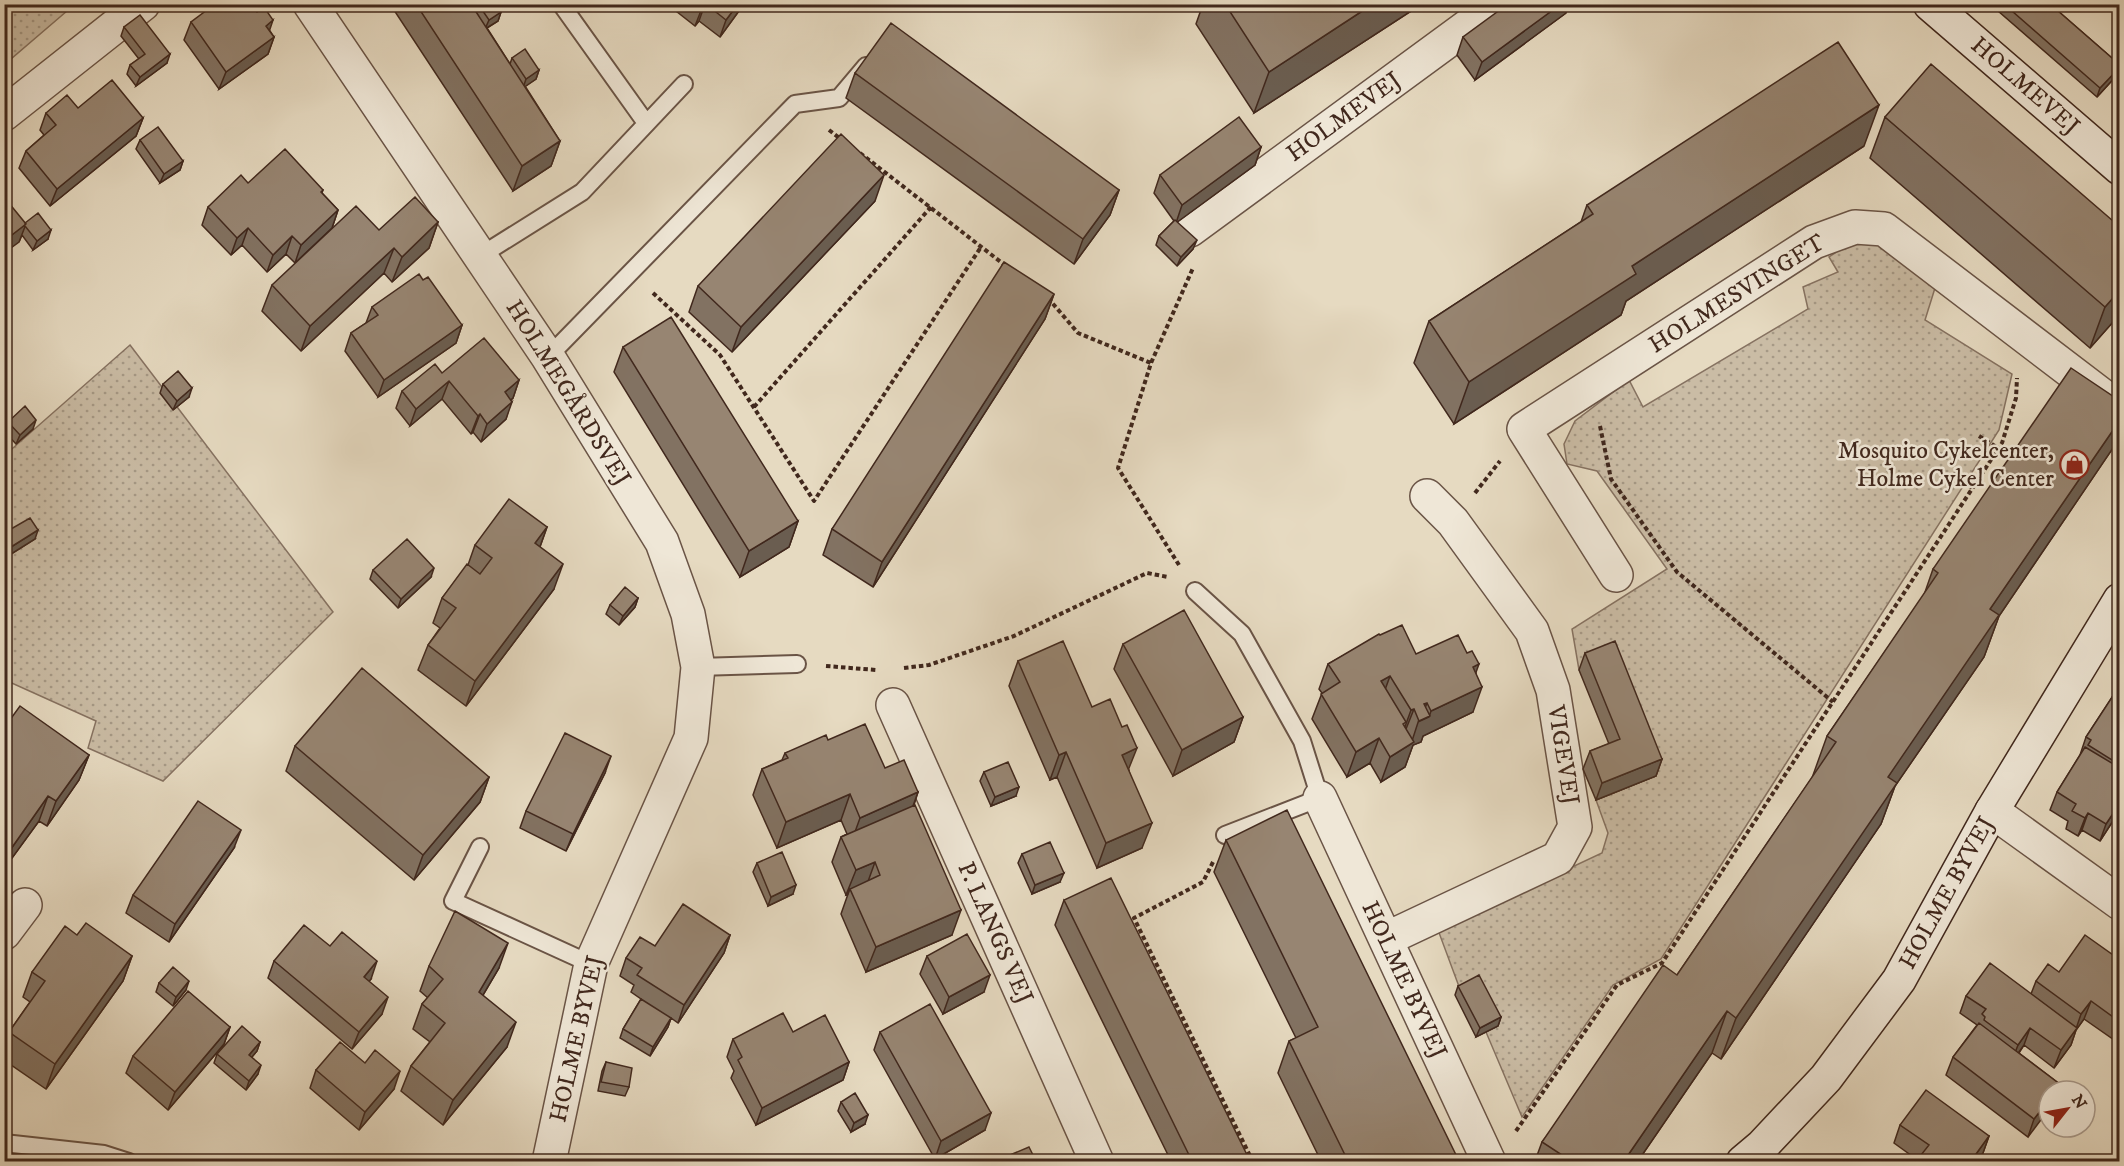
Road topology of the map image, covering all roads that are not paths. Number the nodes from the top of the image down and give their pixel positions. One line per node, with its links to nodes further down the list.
1 (143, 4): 8 (street)
2 (310, 4): 12 (street, HOLMEGÅRDSVEJ)
3 (561, 4): 9 (lane)
4 (1498, 4): 11 (street, HOLMEVEJ)
5 (1930, 4): 10 (street, HOLMEVEJ)
6 (874, 57): 13 (lane)
7 (684, 84): 9 (lane)
8 (4, 114)
9 (646, 123): 12 (lane)
10 (2120, 168)
11 (1190, 230)
12 (480, 256): 13 (street, HOLMEGÅRDSVEJ)
13 (548, 357): 20 (street, HOLMEGÅRDSVEJ)
14 (2120, 409): 16 (street, HOLMESVINGET)
15 (1427, 496): 30 (street, VIGEVEJ)
16 (1617, 576)
17 (1196, 591): 22 (lane)
18 (2120, 600): 23 (street, HOLME BYVEJ)
19 (796, 663): 20 (lane)
20 (698, 667): 24 (street, HOLMEGÅRDSVEJ)
21 (893, 705): 35 (street, P. LANGS VEJ)
22 (1320, 798): 25 (lane); 30 (street, HOLME BYVEJ)
23 (1992, 811): 27 (street); 37 (street, HOLME BYVEJ)
24 (656, 820): 31 (street, HOLME BYVEJ)
25 (1225, 835)
26 (480, 847): 31 (lane)
27 (2120, 903)
28 (25, 905): 29 (street)
29 (4, 933)
30 (1386, 939): 36 (street, HOLME BYVEJ)
31 (591, 964): 34 (street, HOLME BYVEJ)
32 (4, 1143): 33 (lane)
33 (129, 1161)
34 (549, 1161)
35 (1097, 1161)
36 (1489, 1161)
37 (1743, 1161)

